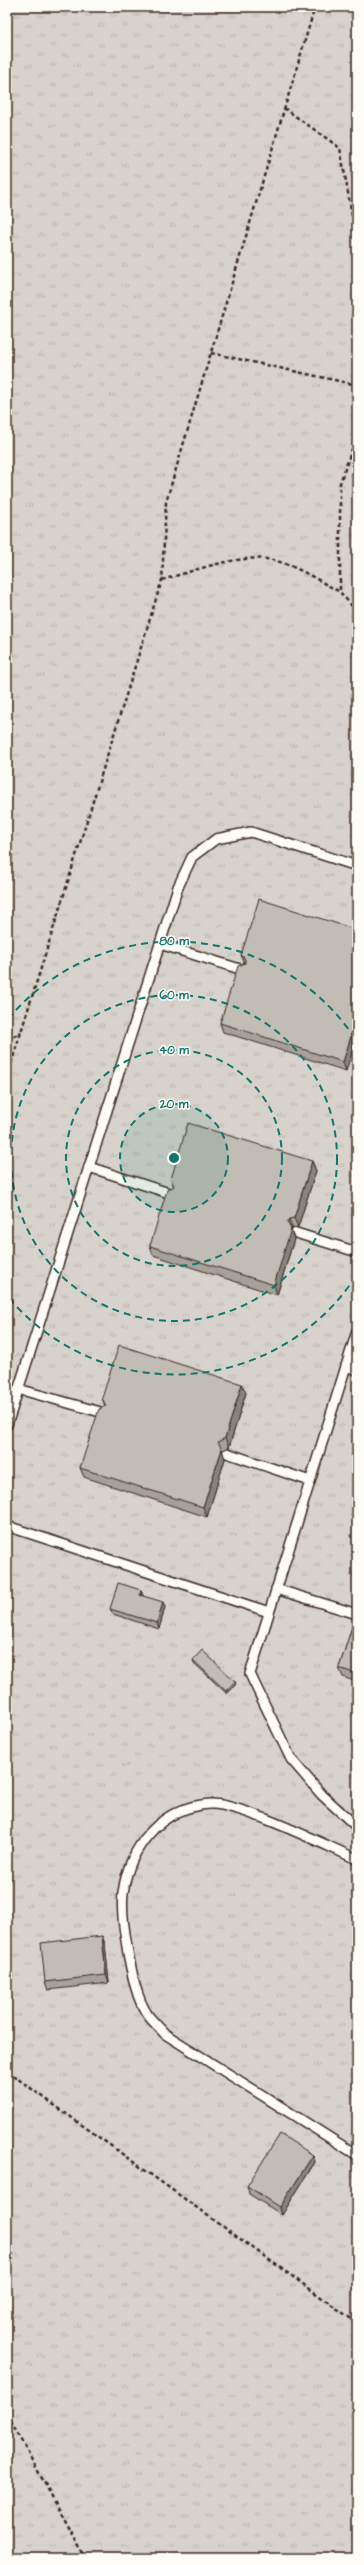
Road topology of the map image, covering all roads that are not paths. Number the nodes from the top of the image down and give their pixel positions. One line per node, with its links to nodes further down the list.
1 (357, 866): 2 (lane)
2 (160, 944): 3 (lane); 4 (lane)
3 (243, 970)
4 (89, 1167): 5 (lane); 11 (lane)
5 (172, 1194)
6 (296, 1233): 7 (lane)
7 (357, 1252)
8 (357, 1331): 9 (lane)
9 (346, 1366): 10 (lane); 15 (lane)
10 (357, 1370)
11 (18, 1389): 12 (lane); 13 (lane)
12 (104, 1413)
13 (7, 1425)
14 (227, 1453): 15 (lane)
15 (310, 1481): 17 (lane)
16 (7, 1526): 18 (lane)
17 (276, 1588): 18 (lane); 19 (lane)
18 (269, 1612): 20 (lane)
19 (357, 1614)
20 (357, 1827)
21 (357, 1859): 22 (lane)
22 (357, 2156)

